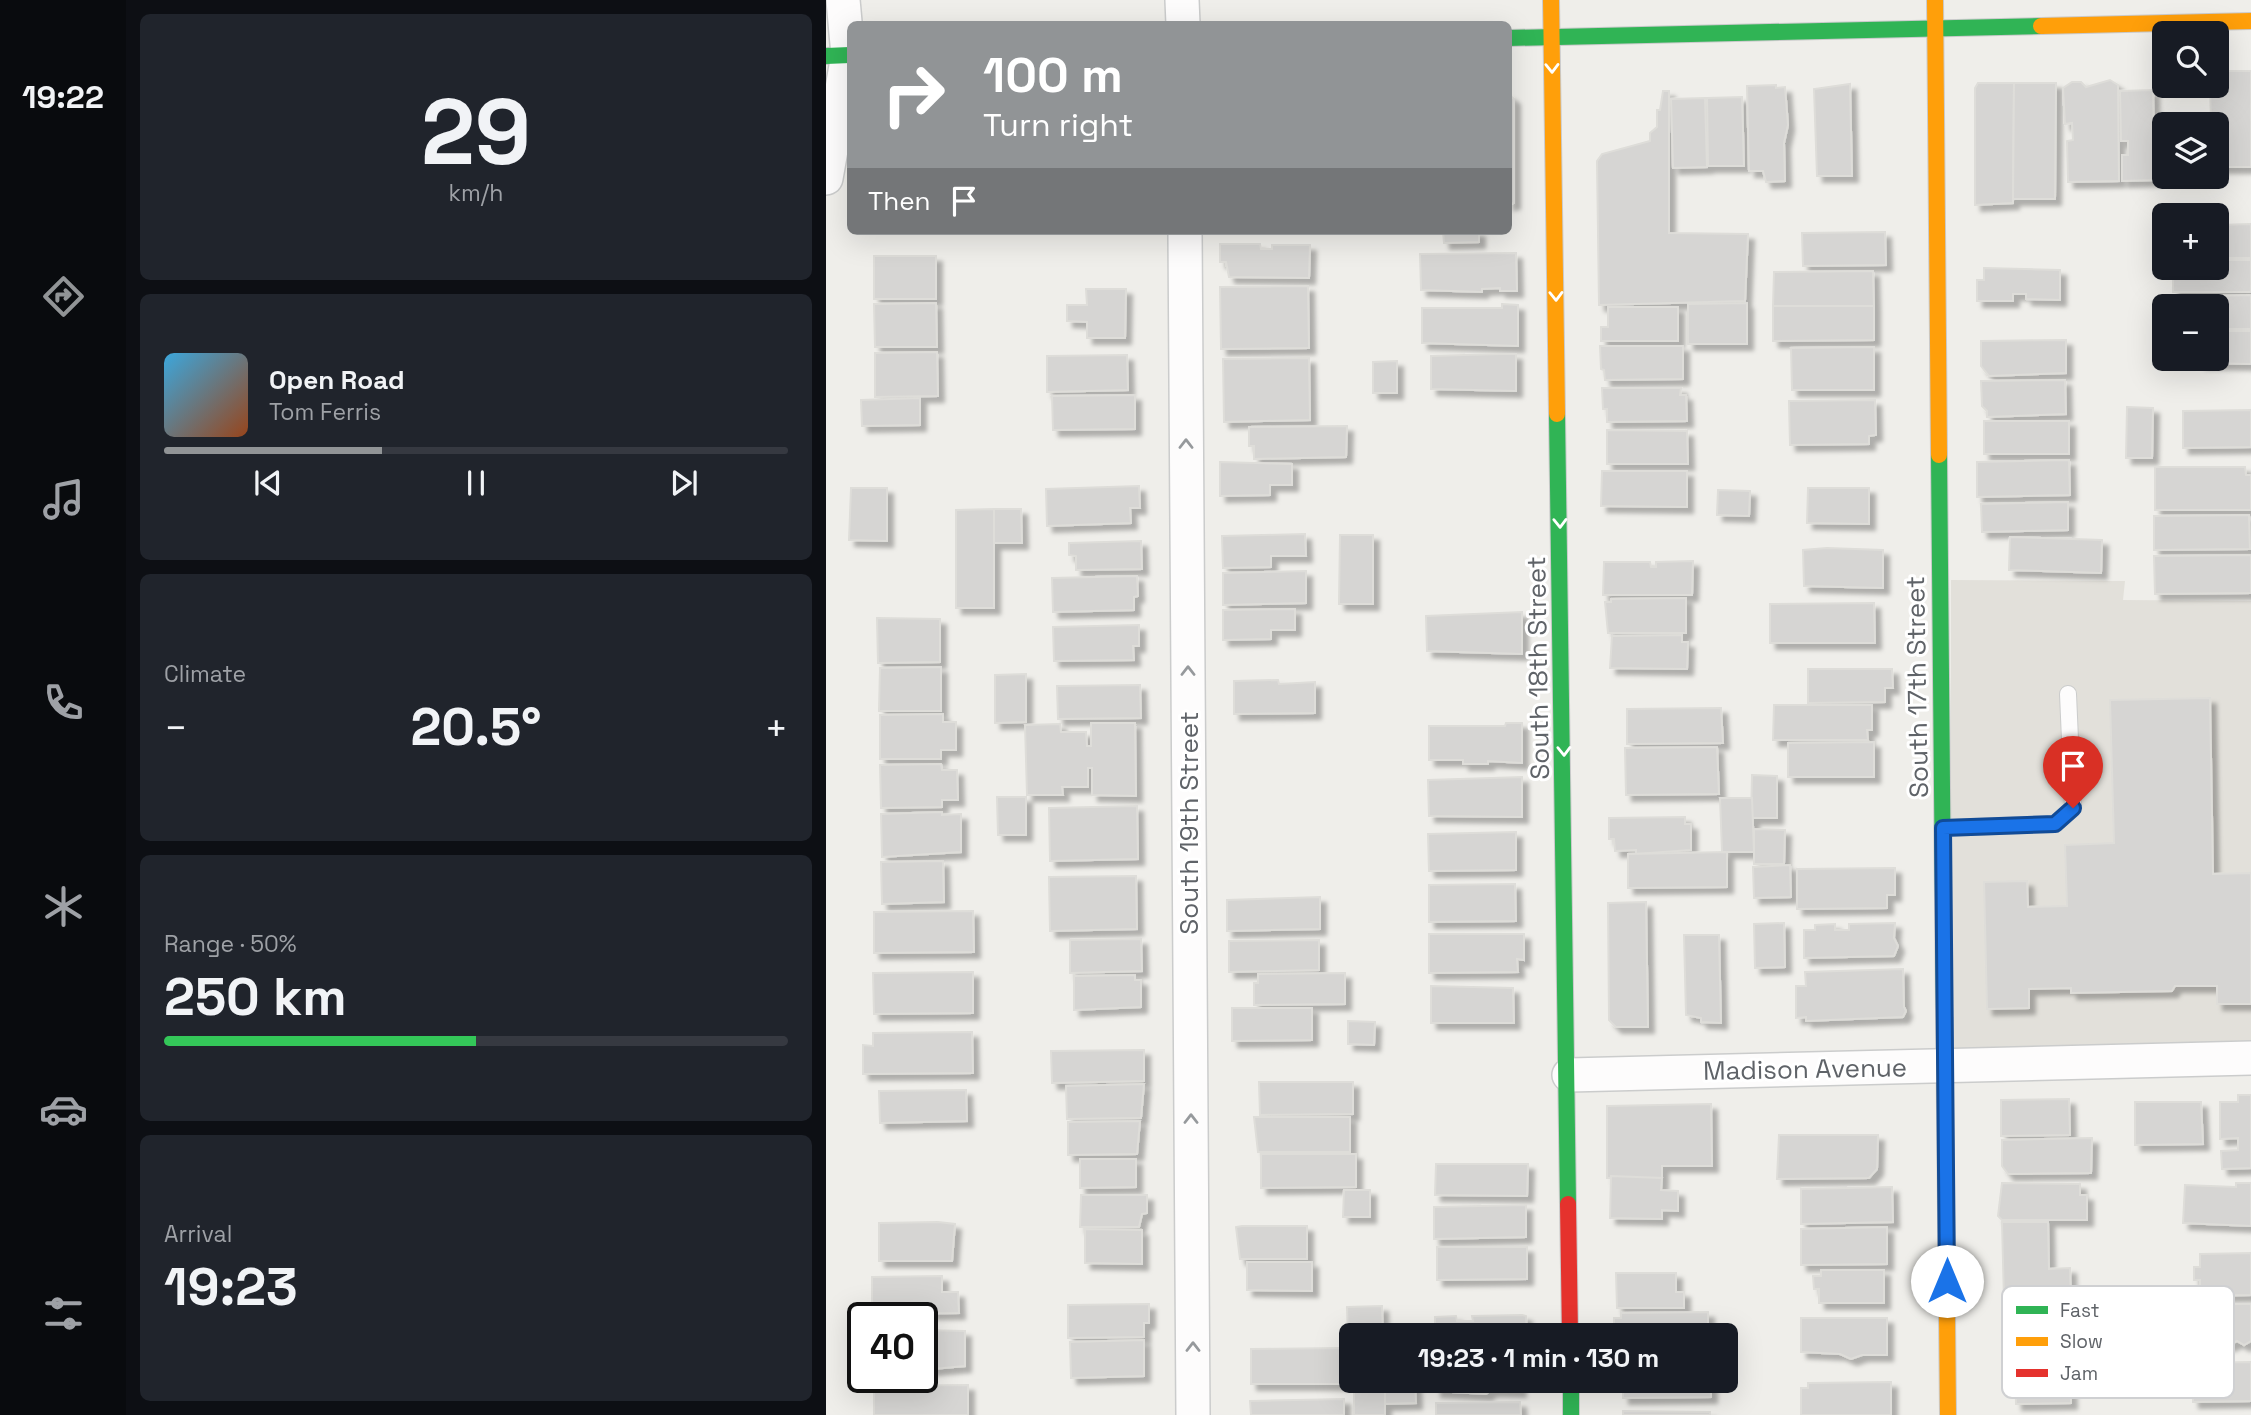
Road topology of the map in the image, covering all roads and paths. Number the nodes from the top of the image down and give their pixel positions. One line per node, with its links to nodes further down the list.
1 (843, 0): 10 (street)
2 (1182, 0): 5 (street)
3 (1551, 0): 8 (street, South 18th Street)
4 (1934, 0): 7 (street, South 17th Street)
5 (1183, 21)
6 (2251, 21): 7 (street)
7 (1935, 28): 8 (street); 14 (street, South 17th Street)
8 (1552, 37): 9 (street); 17 (street, South 18th Street, one-way to 17)
9 (1512, 38)
10 (842, 56): 11 (street)
11 (826, 178)
12 (1185, 235): 20 (street, South 19th Street, one-way to 12)
13 (2068, 694): 14 (lane)
14 (1943, 828): 16 (street, South 17th Street)
15 (2251, 1058): 16 (street, Madison Avenue)
16 (1945, 1066): 17 (street, Madison Avenue); 22 (street, South 17th Street)
17 (1569, 1075): 18 (street, South 18th Street)
18 (1570, 1323)
19 (1571, 1393): 21 (street)
20 (1193, 1415)
21 (1571, 1415)
22 (1948, 1415)

